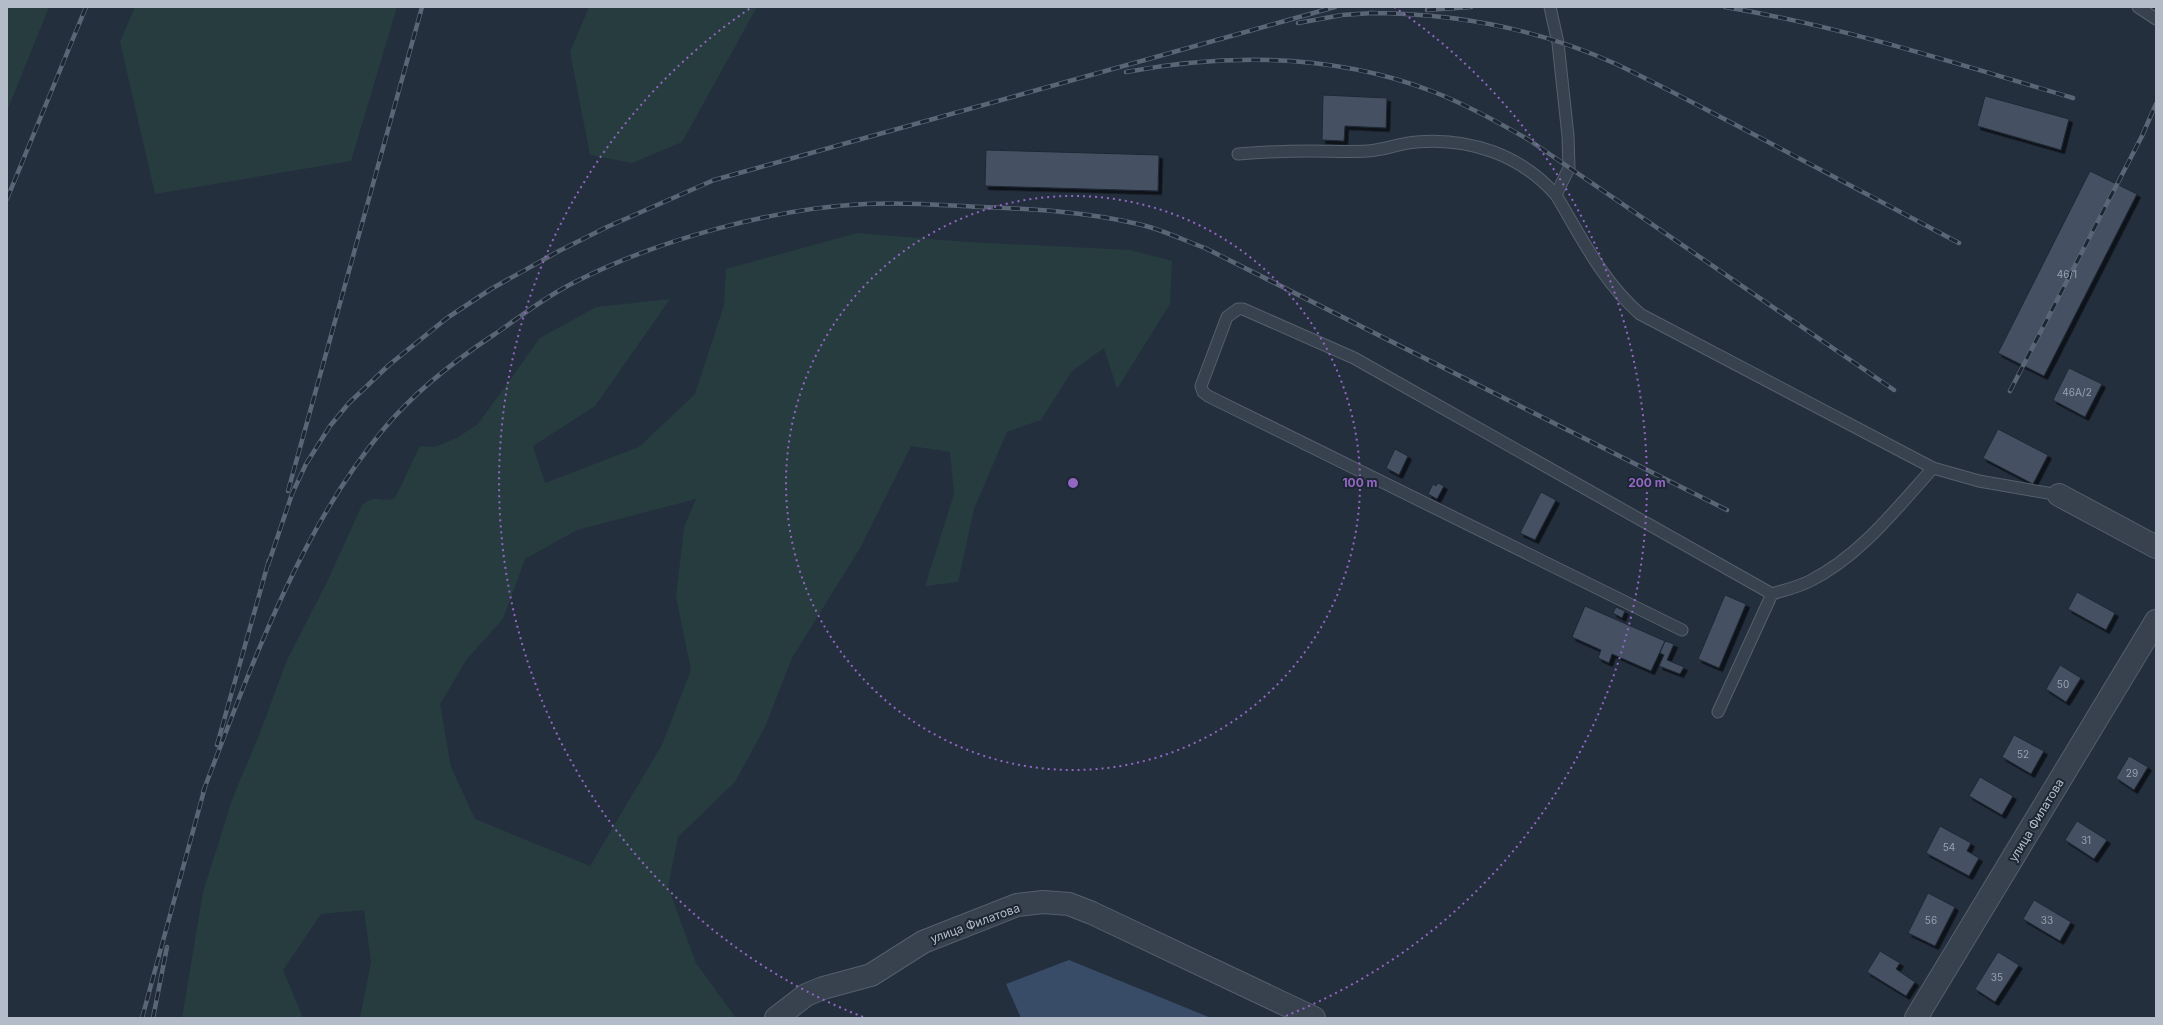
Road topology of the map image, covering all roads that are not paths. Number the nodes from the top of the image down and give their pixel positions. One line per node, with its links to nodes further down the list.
1 (1550, 7): 5 (lane)
2 (2138, 7): 3 (lane)
3 (2156, 19)
4 (1238, 154): 5 (lane)
5 (1556, 195): 6 (lane)
6 (1933, 468): 7 (lane); 9 (lane)
7 (2059, 495): 8 (street)
8 (2156, 547)
9 (1772, 594): 11 (lane); 12 (lane)
10 (2156, 621): 15 (street, улица Филатова)
11 (1682, 630)
12 (1718, 712)
13 (776, 1018): 14 (street, улица Филатова)
14 (1314, 1018)
15 (1916, 1018)

